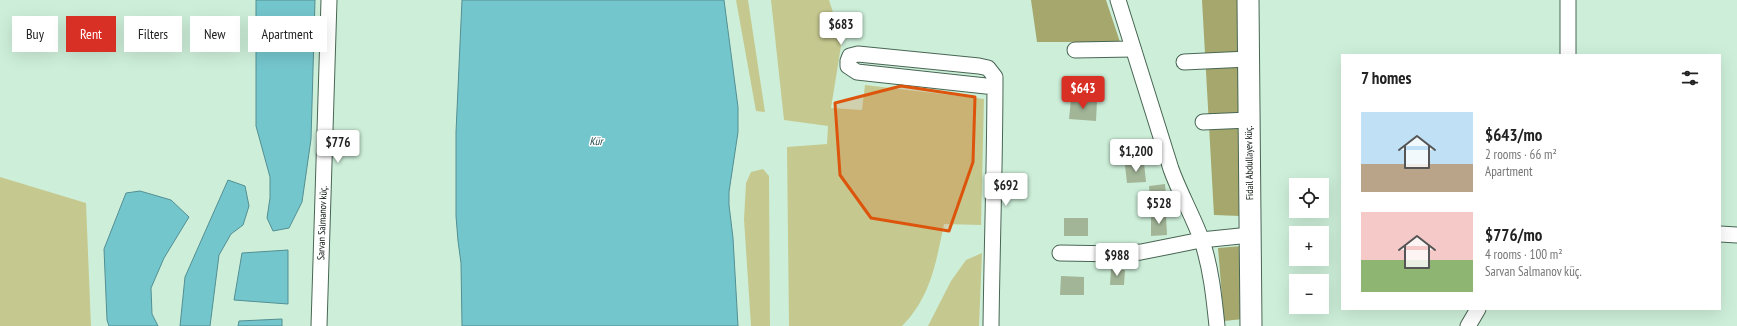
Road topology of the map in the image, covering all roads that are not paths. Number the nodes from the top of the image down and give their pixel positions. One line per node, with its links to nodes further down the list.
1 (329, 0): 19 (street, Sarvan Salmanov küç.)
2 (1118, 0): 5 (street)
3 (1248, 0): 8 (street, Fidail Abdullayev küç.)
4 (1568, 0): 7 (street)
5 (1133, 49): 6 (street); 16 (street)
6 (1075, 50)
7 (1568, 54)
8 (1248, 60): 9 (street); 11 (street, Fidail Abdullayev küç.)
9 (1184, 62)
10 (995, 87): 10 (street); 20 (street)
11 (1249, 120): 12 (street); 15 (street, Fidail Abdullayev küç.)
12 (1203, 122)
13 (1721, 234): 14 (street)
14 (1737, 235)
15 (1250, 236): 16 (street); 22 (street, Fidail Abdullayev küç.)
16 (1201, 240): 17 (street); 21 (street)
17 (1060, 253)
18 (1477, 310): 23 (street)
19 (319, 326)
20 (990, 326)
21 (1217, 326)
22 (1251, 326)
23 (1468, 326)

